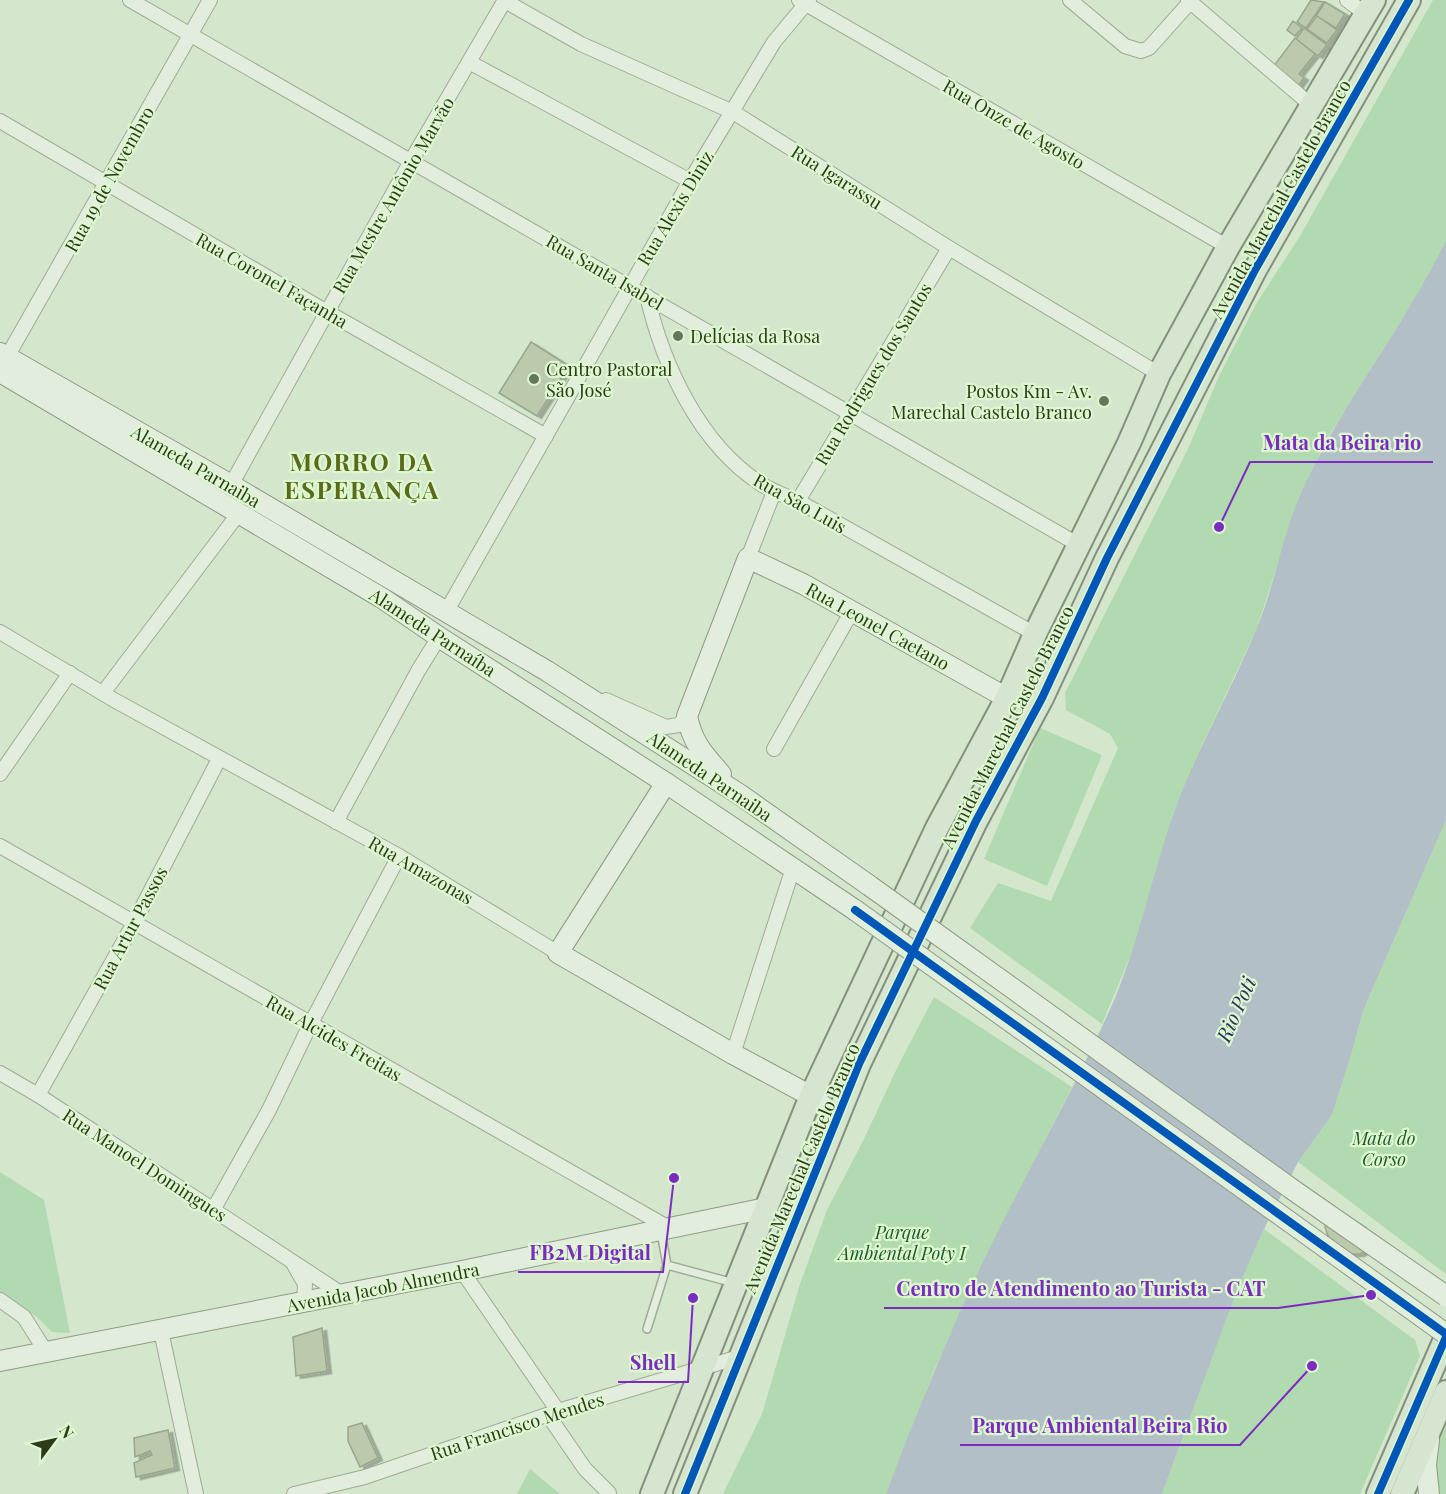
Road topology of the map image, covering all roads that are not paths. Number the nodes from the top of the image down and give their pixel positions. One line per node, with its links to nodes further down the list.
1 (130, 0): 10 (street, Rua Santa Isabel)
2 (210, 0): 10 (street, Rua 19 de Novembro)
3 (505, 0): 11 (street, Rua Mestre Antônio Marvão); 13 (street, Rua Igarassu)
4 (1070, 0): 8 (street)
5 (1347, 0): 9 (street)
6 (1409, 0): 16 (main road, Avenida Marechal Castelo Branco)
7 (805, 1): 13 (street, Rua Alexis Diniz); 21 (street, Rua Onze de Agosto)
8 (1189, 1): 12 (street)
9 (1370, 7): 12 (main road, Avenida Marechal Castelo Branco)
10 (190, 33): 17 (street, Rua Santa Isabel); 19 (street, Rua 19 de Novembro)
11 (470, 62): 17 (street, Rua Mestre Antônio Marvão); 18 (street)
12 (1311, 105): 15 (main road, Avenida Marechal Castelo Branco)
13 (733, 112): 18 (street, Rua Alexis Diniz); 20 (street, Rua Igarassu)
14 (0, 121): 19 (street, Rua Coronel Façanha)
15 (1291, 140): 16 (main road); 21 (main road, Avenida Marechal Castelo Branco)
16 (1319, 156): 30 (main road, Avenida Marechal Castelo Branco)
17 (411, 161): 22 (street, Rua Santa Isabel); 24 (street, Rua Mestre Antônio Marvão)
18 (690, 182): 22 (street, Rua Alexis Diniz)
19 (107, 184): 24 (street, Rua Coronel Façanha); 25 (street, Rua 19 de Novembro)
20 (949, 248): 26 (street, Rua Igarassu); 27 (street, Rua Rodrigues dos Santos)
21 (1228, 248): 26 (main road, Avenida Marechal Castelo Branco)
22 (629, 287): 23 (street, Rua Santa Isabel); 28 (street, Rua Alexis Diniz)
23 (647, 296): 27 (street, Rua Santa Isabel); 32 (street, Rua São Luis)
24 (327, 312): 28 (street, Rua Coronel Façanha); 31 (street, Rua Mestre Antônio Marvão)
25 (2, 361): 31 (main road, Alameda Parnaiba); 34 (main road, Alameda Parnaíba)
26 (1160, 374): 29 (main road, Avenida Marechal Castelo Branco)
27 (850, 412): 33 (street, Rua Rodrigues dos Santos); 35 (street, Rua Santa Isabel)
28 (546, 436): 38 (street, Rua Alexis Diniz)
29 (1129, 443): 30 (main road); 35 (main road, Avenida Marechal Castelo Branco)
30 (1157, 459): 56 (main road, Avenida Marechal Castelo Branco)
31 (231, 485): 38 (main road, Alameda Parnaiba)
32 (774, 492): 33 (street, Rua São Luis); 36 (street)
33 (798, 501): 40 (street, Rua São Luis)
34 (239, 513): 41 (main road, Alameda Parnaíba); 44 (street)
35 (1079, 545): 40 (main road, Avenida Marechal Castelo Branco)
36 (748, 558): 37 (main road, Rua Leonel Caetano); 46 (main road)
37 (852, 611): 45 (main road, Rua Leonel Caetano); 47 (street)
38 (446, 612): 42 (main road, Alameda Parnaiba)
39 (0, 632): 43 (street, Rua Amazonas)
40 (1035, 634): 45 (main road, Avenida Marechal Castelo Branco)
41 (439, 638): 50 (main road, Alameda Parnaíba); 52 (street)
42 (547, 671): 46 (street, Alameda Parnaiba); 51 (main road, Alameda Parnaiba)
43 (70, 673): 44 (street, Rua Amazonas); 49 (street)
44 (103, 693): 48 (street, Rua Amazonas)
45 (1007, 698): 54 (main road, Avenida Marechal Castelo Branco)
46 (687, 716): 51 (main road)
47 (774, 749)
48 (219, 759): 52 (street, Rua Amazonas); 58 (street, Rua Artur Passos)
49 (0, 774)
50 (666, 783): 57 (main road, Alameda Parnaíba); 59 (main road)
51 (739, 794): 74 (main road, Alameda Parnaiba, bridge)
52 (336, 822): 55 (street, Rua Amazonas)
53 (0, 846): 58 (street, Rua Alcides Freitas)
54 (926, 852): 56 (main road); 64 (main road, Avenida Marechal Castelo Branco)
55 (399, 855): 59 (street, Rua Amazonas); 60 (street)
56 (954, 867): 65 (main road, Avenida Marechal Castelo Branco)
57 (793, 868): 61 (street); 79 (main road, Alameda Parnaíba, bridge)
58 (134, 923): 60 (street, Rua Alcides Freitas); 63 (street, Rua Artur Passos)
59 (558, 953): 61 (main road, Rua Amazonas)
60 (310, 1024): 67 (street); 68 (street, Rua Alcides Freitas)
61 (733, 1054): 64 (main road, Rua Amazonas)
62 (0, 1073): 63 (street, Rua Manoel Domingues)
63 (38, 1095): 67 (street, Rua Manoel Domingues)
64 (811, 1096): 65 (main road, Rua Amazonas); 66 (main road, Avenida Marechal Castelo Branco)
65 (837, 1117): 81 (main road, Avenida Marechal Castelo Branco)
66 (766, 1208): 68 (main road, Avenida Jacob Almendra); 72 (main road, Avenida Marechal Castelo Branco)
67 (213, 1210): 69 (street, Rua Manoel Domingues)
68 (665, 1229): 70 (lane); 71 (main road, Avenida Jacob Almendra)
69 (290, 1259): 73 (street, Rua Manoel Domingues); 76 (street, Rua Manoel Domingues)
70 (667, 1265): 72 (lane); 77 (lane)
71 (462, 1272): 73 (main road, Avenida Jacob Almendra); 85 (street)
72 (735, 1284): 83 (main road, Avenida Marechal Castelo Branco)
73 (342, 1294): 76 (main road, Avenida Jacob Almendra)
74 (1446, 1296)
75 (0, 1300): 80 (street)
76 (304, 1302): 78 (main road, Avenida Jacob Almendra)
77 (646, 1329)
78 (161, 1331): 80 (main road, Avenida Jacob Almendra); 88 (street)
79 (1446, 1335): 92 (main road)
80 (46, 1352): 82 (main road, Avenida Jacob Almendra)
81 (740, 1357): 83 (street, Rua Francisco Mendes); 91 (main road, Avenida Marechal Castelo Branco)
82 (0, 1361)
83 (702, 1368): 85 (street, Rua Francisco Mendes); 90 (main road, Avenida Marechal Castelo Branco)
84 (1446, 1392): 86 (main road)
85 (553, 1413): 87 (street); 89 (street, Rua Francisco Mendes)
86 (1431, 1426): 93 (main road); 94 (main road)
87 (609, 1493)
88 (196, 1494)
89 (294, 1494)
90 (652, 1494)
91 (685, 1494)
92 (1378, 1494)
93 (1402, 1494)
94 (1429, 1494)

